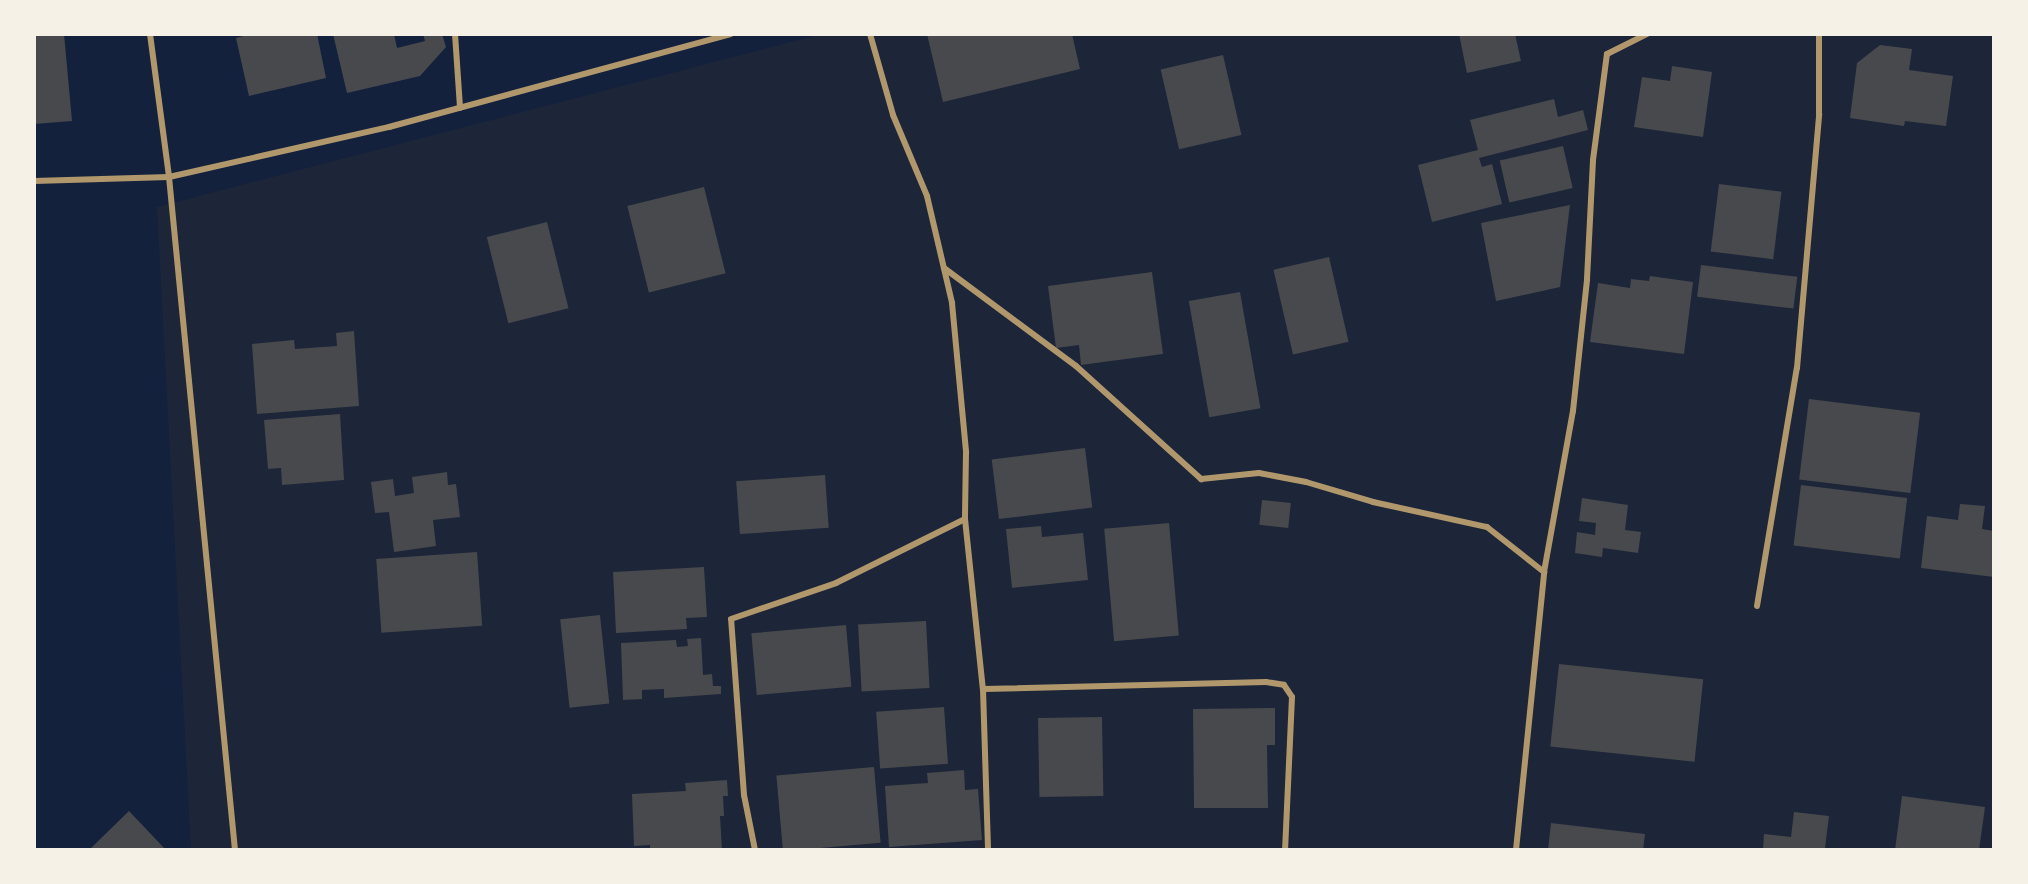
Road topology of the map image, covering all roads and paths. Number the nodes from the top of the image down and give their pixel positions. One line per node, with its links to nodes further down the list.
1 (150, 34): 8 (street)
2 (455, 34): 7 (street)
3 (731, 34): 7 (street)
4 (870, 34): 10 (street)
5 (1647, 34): 12 (street)
6 (1819, 34): 13 (street)
7 (460, 108): 8 (street)
8 (169, 177): 9 (street); 15 (street)
9 (34, 181)
10 (944, 268): 11 (street); 12 (street)
11 (965, 519): 14 (street); 16 (street)
12 (1544, 572): 19 (street)
13 (1757, 606)
14 (983, 689): 17 (street); 18 (street)
15 (235, 849)
16 (755, 849)
17 (988, 849)
18 (1285, 849)
19 (1516, 849)

